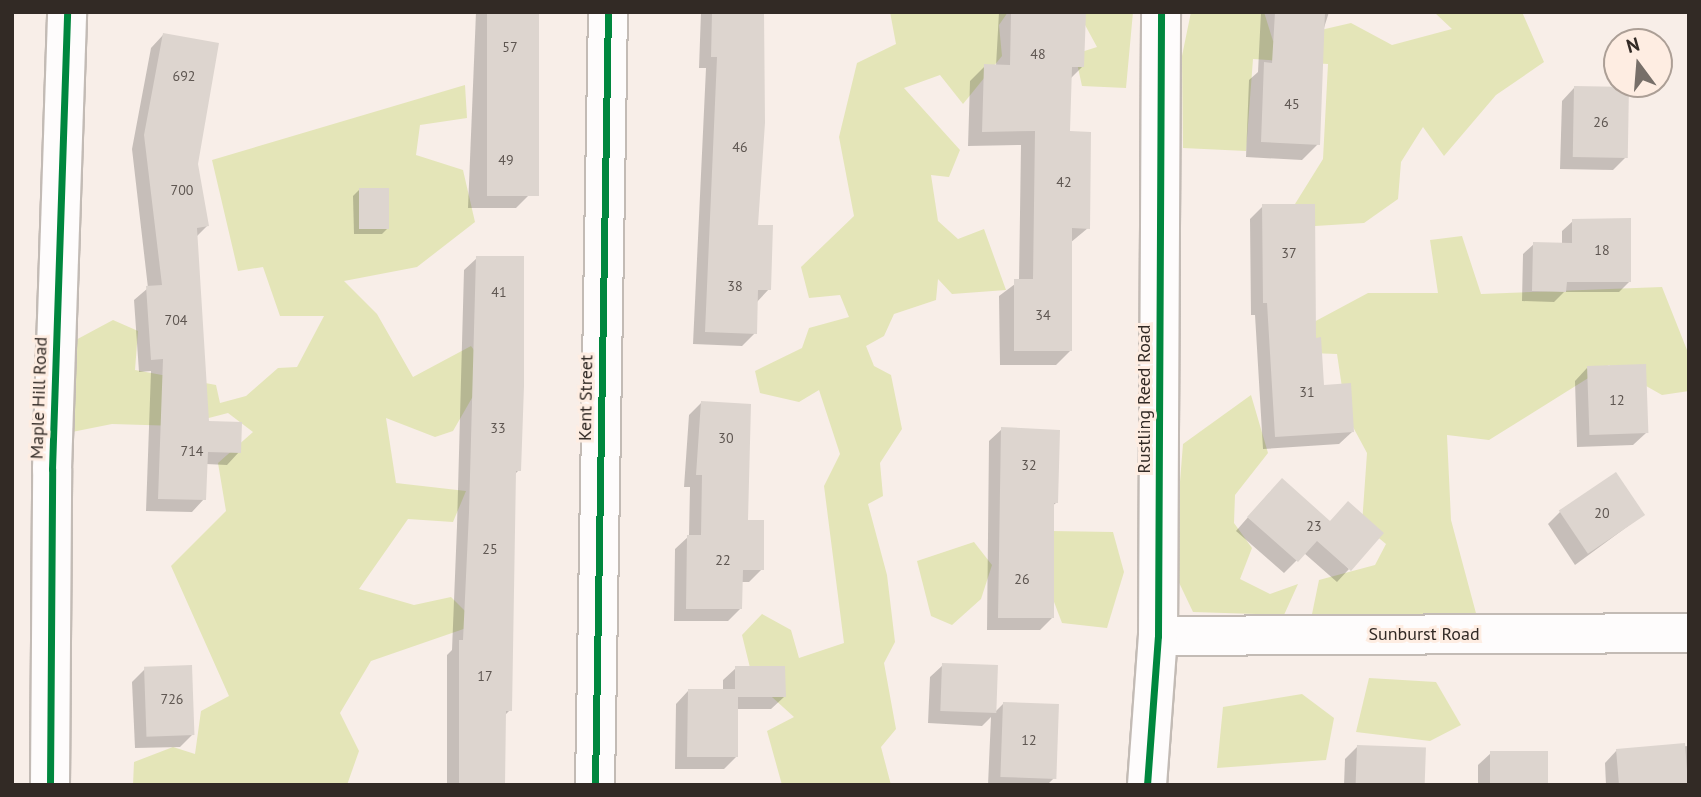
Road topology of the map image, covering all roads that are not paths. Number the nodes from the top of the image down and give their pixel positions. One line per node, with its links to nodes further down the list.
1 (67, 12): 6 (street, Maple Hill Road)
2 (608, 12): 7 (street, Kent Street)
3 (1161, 12): 5 (street, Rustling Reed Road)
4 (1689, 633): 5 (street, Sunburst Road)
5 (1158, 636): 8 (street, Rustling Reed Road)
6 (50, 785)
7 (594, 785)
8 (1147, 785)

